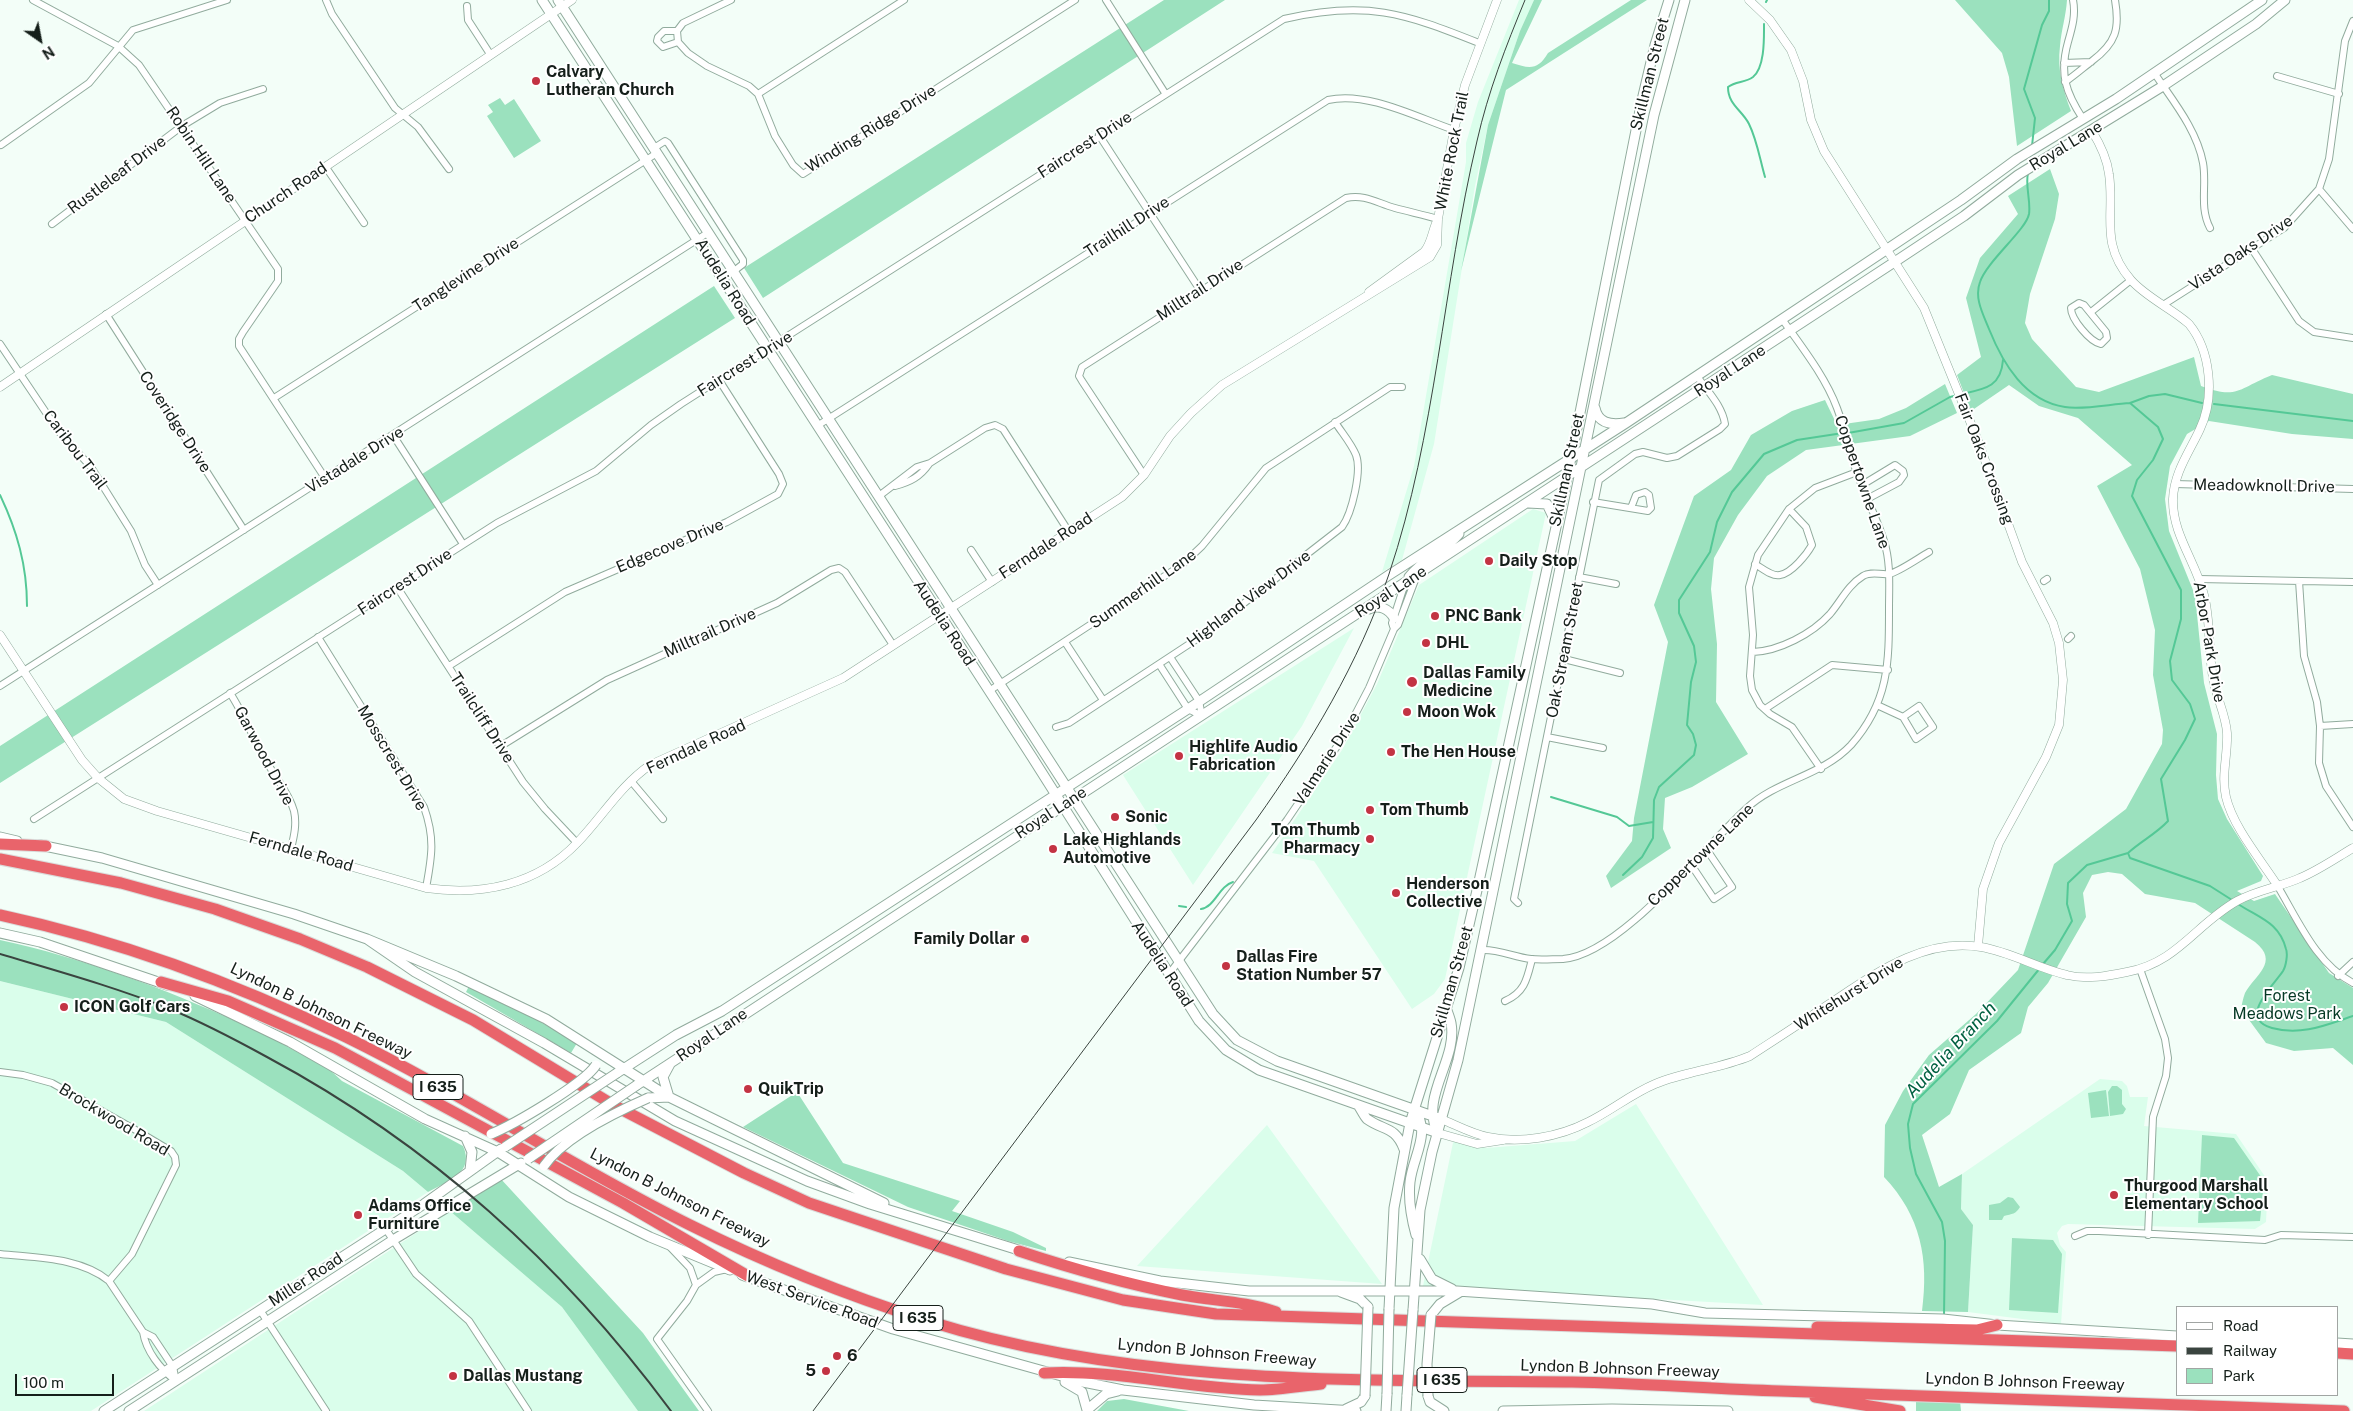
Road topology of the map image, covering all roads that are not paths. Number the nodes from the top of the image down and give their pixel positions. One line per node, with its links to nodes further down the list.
1 (33, 0): 25 (street, Robin Hill Lane)
2 (227, 0): 25 (street)
3 (326, 0): 37 (street)
4 (542, 0): 20 (main road, Audelia Road)
5 (572, 0): 18 (street, Church Road)
6 (730, 0): 22 (street)
7 (904, 0): 35 (street)
8 (1075, 0): 35 (street, Winding Ridge Drive)
9 (1106, 0): 34 (street)
10 (1497, 0): 24 (street, White Rock Trail)
11 (1669, 0): 88 (main road, Skillman Street)
12 (1685, 0): 81 (main road, Skillman Street)
13 (1749, 0): 58 (street, Fair Oaks Crossing)
14 (2073, 0): 28 (street)
15 (2115, 0): 27 (street)
16 (2262, 0): 29 (main road, Royal Lane)
17 (2285, 0): 32 (main road, Royal Lane)
18 (560, 3): 20 (street, Church Road); 44 (main road, Audelia Road)
19 (466, 6): 26 (street)
20 (551, 13): 26 (street, Church Road); 45 (main road, Audelia Road)
21 (2353, 21): 36 (street, Vista Oaks Drive)
22 (677, 31): 23 (street); 23 (street)
23 (678, 42): 35 (street)
24 (1479, 43): 34 (street, Faircrest Drive); 40 (street, White Rock Trail)
25 (118, 46): 39 (street, Robin Hill Lane); 43 (street)
26 (490, 54): 37 (street, Church Road)
27 (2091, 62): 28 (street); 31 (street)
28 (2064, 63): 31 (street)
29 (2154, 74): 32 (street); 38 (main road, Royal Lane)
30 (2277, 76): 36 (street)
31 (2065, 82): 38 (street)
32 (2163, 86): 41 (main road, Royal Lane); 54 (street)
33 (263, 89): 39 (street, Rustleleaf Drive)
34 (1165, 93): 42 (street, Faircrest Drive)
35 (758, 94)
36 (2339, 94): 48 (street, Vista Oaks Drive)
37 (401, 114): 46 (street, Church Road); 47 (street)
38 (2083, 120): 41 (main road); 58 (main road, Royal Lane)
39 (182, 126): 51 (street, Robin Hill Lane); 53 (street, Rustleleaf Drive)
40 (1454, 130): 49 (street, Trailhill Drive); 50 (street, White Rock Trail)
41 (2092, 131): 61 (main road, Royal Lane); 63 (street, Arbor Park Drive)
42 (1100, 136): 49 (street); 71 (street, Faircrest Drive)
43 (1, 144)
44 (656, 150): 45 (street, Tanglevine Drive); 56 (main road, Audelia Road); 62 (street, Audelia Road)
45 (646, 160): 57 (main road, Audelia Road); 80 (street, Tanglevine Drive)
46 (325, 166): 51 (street, Church Road); 52 (street)
47 (449, 169)
48 (2319, 189): 55 (street); 59 (street, Vista Oaks Drive)
49 (1149, 213): 64 (street); 82 (street, Trailhill Drive)
50 (1438, 219): 60 (street, White Rock Trail); 64 (street, Milltrail Drive)
51 (245, 220): 67 (street, Church Road); 80 (street, Robin Hill Lane)
52 (364, 223)
53 (52, 224)
54 (2210, 228)
55 (2353, 229)
56 (709, 232): 57 (street, Vistadale Drive); 62 (main road, Audelia Road)
57 (698, 239): 73 (main road, Audelia Road); 86 (street, Vistadale Drive)
58 (1888, 249): 61 (street, Fair Oaks Crossing); 68 (main road, Royal Lane)
59 (2252, 249): 65 (street, Vista Oaks Drive); 70 (street)
60 (1422, 258): 91 (street, Ferndale Road)
61 (1896, 262): 69 (main road, Royal Lane); 187 (street, Fair Oaks Crossing)
62 (734, 271): 71 (main road, Audelia Road)
63 (2131, 280): 65 (street, Arbor Park Drive); 66 (street)
64 (1200, 290): 91 (street, Milltrail Drive)
65 (2163, 305): 94 (street, Arbor Park Drive)
66 (2091, 312): 66 (street)
67 (106, 314): 74 (street, Church Road); 105 (street, Coveridge Drive)
68 (1782, 319): 69 (street, Coppertowne Lane); 75 (main road, Royal Lane)
69 (1791, 331): 79 (main road, Royal Lane); 90 (street, Coppertowne Lane)
70 (2353, 338)
71 (780, 342): 73 (street, Faircrest Drive); 82 (main road, Audelia Road)
72 (0, 344): 74 (street, Caribou Trail)
73 (768, 349): 76 (street, Faircrest Drive); 85 (main road, Audelia Road)
74 (19, 374): 77 (street, Church Road); 120 (street, Caribou Trail)
75 (1697, 376): 79 (street); 84 (main road, Royal Lane)
76 (719, 380): 107 (street, Faircrest Drive); 135 (street, Edgecove Drive)
77 (0, 386)
78 (1402, 387): 83 (street, Summerhill Lane)
79 (1704, 387): 89 (main road, Royal Lane); 99 (street, Oak Stream Street)
80 (274, 398): 92 (street, Robin Hill Lane)
81 (1595, 408): 84 (main road); 87 (main road, Skillman Street)
82 (829, 418): 85 (street, Trailhill Drive); 97 (main road, Audelia Road)
83 (1335, 422): 129 (street, Summerhill Lane); 132 (street, Highland View Drive)
84 (1626, 423): 87 (main road, Royal Lane)
85 (817, 426): 123 (main road, Audelia Road)
86 (393, 435): 92 (street, Vistadale Drive); 107 (street)
87 (1586, 449): 88 (main road, Royal Lane); 89 (main road, Skillman Street)
88 (1571, 458): 93 (main road, Skillman Street); 104 (main road, Royal Lane)
89 (1582, 468): 93 (main road, Royal Lane); 188 (main road, Skillman Street)
90 (1857, 472): 95 (street, Coppertowne Lane); 102 (street)
91 (1144, 475): 106 (street, Ferndale Road)
92 (325, 478): 105 (street, Vistadale Drive)
93 (1566, 479): 100 (main road, Royal Lane); 103 (main road, Skillman Street)
94 (2175, 484): 96 (street, Meadowknoll Drive); 114 (street, Arbor Park Drive)
95 (1862, 485): 98 (street, Coppertowne Lane); 98 (street)
96 (2353, 489)
97 (879, 496): 106 (street); 122 (main road, Audelia Road)
98 (1867, 499): 111 (street, Coppertowne Lane)
99 (1594, 502): 101 (street); 113 (street, Oak Stream Street)
100 (1528, 503): 103 (main road); 112 (main road, Royal Lane)
101 (1631, 508): 101 (street)
102 (1789, 509): 110 (street); 110 (street)
103 (1556, 523): 199 (main road, Skillman Street)
104 (1466, 526): 118 (main road); 144 (main road, Royal Lane)
105 (244, 530): 120 (street, Vistadale Drive)
106 (1069, 532): 116 (street, Ferndale Road)
107 (464, 544): 121 (street, Faircrest Drive)
108 (971, 550): 116 (street)
109 (1929, 552): 111 (street)
110 (1755, 564): 131 (street)
111 (1889, 574): 131 (street); 136 (street, Coppertowne Lane)
112 (1417, 575): 118 (main road, Royal Lane); 126 (street, Valmarie Drive)
113 (1580, 577): 119 (street); 133 (street, Oak Stream Street)
114 (2199, 579): 115 (street); 178 (street, Arbor Park Drive)
115 (2299, 581): 117 (street); 151 (street)
116 (992, 582): 122 (street, Ferndale Road)
117 (2353, 582)
118 (1405, 584): 124 (main road, Royal Lane); 125 (street, Valmarie Drive)
119 (1616, 584)
120 (158, 585): 137 (street, Vistadale Drive)
121 (397, 587): 128 (street, Faircrest Drive); 135 (street, Trailcliff Drive)
122 (951, 608): 123 (street, Ferndale Road); 139 (main road, Audelia Road)
123 (940, 615): 130 (street, Ferndale Road); 141 (main road, Audelia Road)
124 (1353, 617): 125 (main road); 148 (main road, Royal Lane)
125 (1394, 618): 126 (street, Valmarie Drive)
126 (1394, 629): 190 (street, Valmarie Drive)
127 (0, 635): 137 (street, Ferndale Road)
128 (318, 638): 142 (street, Faircrest Drive); 179 (street, Mosscrest Drive)
129 (1065, 642): 139 (street, Summerhill Lane); 143 (street)
130 (893, 645): 154 (street, Milltrail Drive); 158 (street, Ferndale Road)
131 (1753, 652): 147 (street)
132 (1170, 657): 134 (street, Highland View Drive); 144 (street)
133 (1564, 659): 138 (street); 153 (street, Oak Stream Street)
134 (1159, 664): 143 (street, Highland View Drive); 146 (street)
135 (449, 666): 154 (street, Trailcliff Drive)
136 (1888, 670): 145 (street, Coppertowne Lane); 147 (street)
137 (24, 671): 140 (street, Vistadale Drive); 157 (street, Ferndale Road)
138 (1620, 673)
139 (1000, 684): 141 (street, Summerhill Lane); 159 (main road, Audelia Road)
140 (0, 686)
141 (989, 691): 160 (main road, Audelia Road)
142 (230, 693): 157 (street, Faircrest Drive); 171 (street, Garwood Drive)
143 (1103, 700): 152 (street, Highland View Drive)
144 (1199, 701): 146 (main road, Royal Lane); 148 (street)
145 (1877, 705): 149 (street); 156 (street, Coppertowne Lane)
146 (1188, 708): 148 (street); 159 (main road, Royal Lane)
147 (1765, 709): 156 (street)
148 (1202, 716): 161 (main road, Royal Lane)
149 (1903, 718): 149 (street)
150 (2353, 724): 151 (street)
151 (2320, 726): 165 (street)
152 (1056, 727)
153 (1547, 737): 155 (street); 181 (street, Oak Stream Street)
154 (501, 746): 167 (street, Trailcliff Drive)
155 (1603, 748)
156 (1821, 769): 172 (street, Coppertowne Lane)
157 (98, 778): 163 (street, Faircrest Drive); 171 (street, Ferndale Road)
158 (631, 781): 164 (street); 167 (street, Ferndale Road)
159 (1066, 788): 160 (main road, Royal Lane); 161 (main road, Audelia Road)
160 (1055, 795): 162 (main road, Audelia Road); 174 (main road, Royal Lane)
161 (1073, 799): 162 (main road, Royal Lane); 183 (main road, Audelia Road)
162 (1062, 806): 176 (main road, Royal Lane); 184 (main road, Audelia Road)
163 (34, 819)
164 (663, 819)
165 (2353, 827)
166 (0, 838): 169 (main road)
167 (577, 843): 179 (street, Ferndale Road)
168 (0, 844): 169 (highway)
169 (46, 846): 186 (main road)
170 (2353, 848): 178 (street, Whitehurst Drive)
171 (291, 849): 179 (street, Ferndale Road)
172 (1707, 850): 175 (street, Coppertowne Lane); 175 (street)
173 (0, 859): 242 (highway)
174 (956, 860): 176 (main road); 177 (main road, Royal Lane)
175 (1692, 866): 189 (street, Coppertowne Lane)
176 (964, 870): 180 (main road, Royal Lane)
177 (916, 885): 180 (main road); 198 (main road, Royal Lane)
178 (2278, 885): 192 (street, Whitehurst Drive); 194 (street, Arbor Park Drive)
179 (426, 888)
180 (924, 897): 200 (main road, Royal Lane)
181 (1518, 903)
182 (0, 915): 256 (highway, Lyndon B Johnson Freeway / I 635)
183 (1151, 917): 184 (main road); 190 (main road, Audelia Road)
184 (1137, 924): 193 (main road, Audelia Road)
185 (0, 933): 195 (main road, West Service Road)
186 (367, 939): 201 (main road); 222 (main road)
187 (1978, 946): 192 (street, Whitehurst Drive); 215 (street, Whitehurst Drive)
188 (1482, 950): 189 (street, Coppertowne Lane); 210 (main road, Skillman Street)
189 (1532, 959): 197 (street)
190 (1179, 961): 193 (street, Valmarie Drive); 208 (main road, Audelia Road)
191 (2353, 962): 194 (street)
192 (2140, 969): 224 (street)
193 (1169, 974): 207 (main road, Audelia Road)
194 (2338, 976): 196 (street, Arbor Park Drive)
195 (161, 982): 214 (main road, West Service Road); 234 (highway)
196 (2353, 983)
197 (1505, 1001)
198 (729, 1006): 200 (main road); 203 (main road, Royal Lane)
199 (1446, 1008): 208 (main road, Skillman Street); 209 (main road)
200 (737, 1018): 202 (main road, Royal Lane)
201 (598, 1052): 203 (main road); 214 (main road, bridge)
202 (672, 1062): 205 (main road, Royal Lane); 206 (main road)
203 (620, 1070): 205 (main road); 217 (main road, Royal Lane, bridge)
204 (0, 1072): 235 (street, Brockwood Road)
205 (640, 1083): 206 (main road); 218 (main road, Royal Lane, bridge)
206 (669, 1097): 221 (main road, bridge); 222 (main road)
207 (1358, 1105): 211 (main road, Audelia Road); 216 (main road)
208 (1414, 1108): 209 (main road, Audelia Road); 211 (main road, Skillman Street); 212 (main road)
209 (1432, 1114): 210 (main road, Audelia Road); 213 (main road)
210 (1441, 1119): 213 (main road, Skillman Street); 215 (street, Whitehurst Drive)
211 (1410, 1123): 212 (main road, Audelia Road); 216 (main road, Skillman Street)
212 (1424, 1128): 213 (main road, Audelia Road); 228 (main road)
213 (1438, 1133): 215 (street, Whitehurst Drive); 228 (main road, Skillman Street)
214 (468, 1138): 217 (main road, West Service Road); 219 (main road)
215 (1508, 1139)
216 (1404, 1148): 238 (main road, Skillman Street)
217 (502, 1149): 218 (main road, West Service Road); 219 (main road, Miller Road)
218 (518, 1165): 220 (main road, Royal Lane); 221 (main road, West Service Road)
219 (470, 1170): 223 (main road, Miller Road)
220 (492, 1179): 227 (main road, Miller Road)
221 (544, 1181): 229 (main road, West Service Road)
222 (902, 1212): 230 (main road)
223 (385, 1228): 227 (street); 241 (main road, Miller Road)
224 (2148, 1235): 225 (street); 226 (street)
225 (2075, 1236)
226 (2353, 1237)
227 (393, 1240): 243 (main road, Miller Road); 265 (street)
228 (1418, 1242): 232 (main road, Skillman Street)
229 (667, 1244): 233 (main road, West Service Road); 236 (street)
230 (1019, 1251): 237 (main road); 242 (highway)
231 (0, 1254): 235 (street)
232 (1418, 1254): 239 (main road, Skillman Street); 240 (main road)
233 (727, 1269): 234 (main road, West Service Road); 236 (street)
234 (748, 1276): 255 (main road, West Service Road)
235 (109, 1282): 245 (street)
236 (696, 1285): 266 (street)
237 (1336, 1290): 238 (main road); 261 (main road, bridge)
238 (1390, 1290): 239 (main road); 268 (main road, Skillman Street, bridge)
239 (1414, 1290): 240 (main road); 269 (main road, Skillman Street, bridge)
240 (1459, 1291): 244 (main road); 270 (main road, bridge)
241 (260, 1310): 243 (street); 253 (main road, Miller Road)
242 (1284, 1315): 246 (highway)
243 (268, 1322): 257 (main road, Miller Road); 264 (street)
244 (1997, 1325): 246 (highway); 247 (main road)
245 (143, 1332): 253 (street); 254 (street)
246 (1797, 1333): 250 (highway)
247 (2176, 1336)
248 (2338, 1343): 249 (main road)
249 (2353, 1344)
250 (2176, 1346)
251 (2338, 1353): 252 (highway)
252 (2353, 1354)
253 (173, 1367): 254 (main road, Miller Road); 257 (street)
254 (164, 1372): 257 (street); 262 (main road, Miller Road)
255 (1044, 1372): 256 (highway); 258 (main road, West Service Road); 260 (main road)
256 (1369, 1379): 259 (highway, Lyndon B Johnson Freeway / I 635)
257 (176, 1381): 263 (main road, Miller Road)
258 (1123, 1390): 260 (main road); 261 (main road, West Service Road)
259 (1782, 1391): 273 (highway); 274 (highway, Lyndon B Johnson Freeway / I 635)
260 (1087, 1410)
261 (1341, 1410): 267 (main road, West Service Road)
262 (104, 1411)
263 (129, 1411)
264 (326, 1411)
265 (528, 1411)
266 (708, 1411)
267 (1356, 1411)
268 (1386, 1411)
269 (1406, 1411)
270 (1444, 1411)
271 (1503, 1411): 272 (main road)
272 (1728, 1411)
273 (1900, 1411)
274 (2344, 1411)

